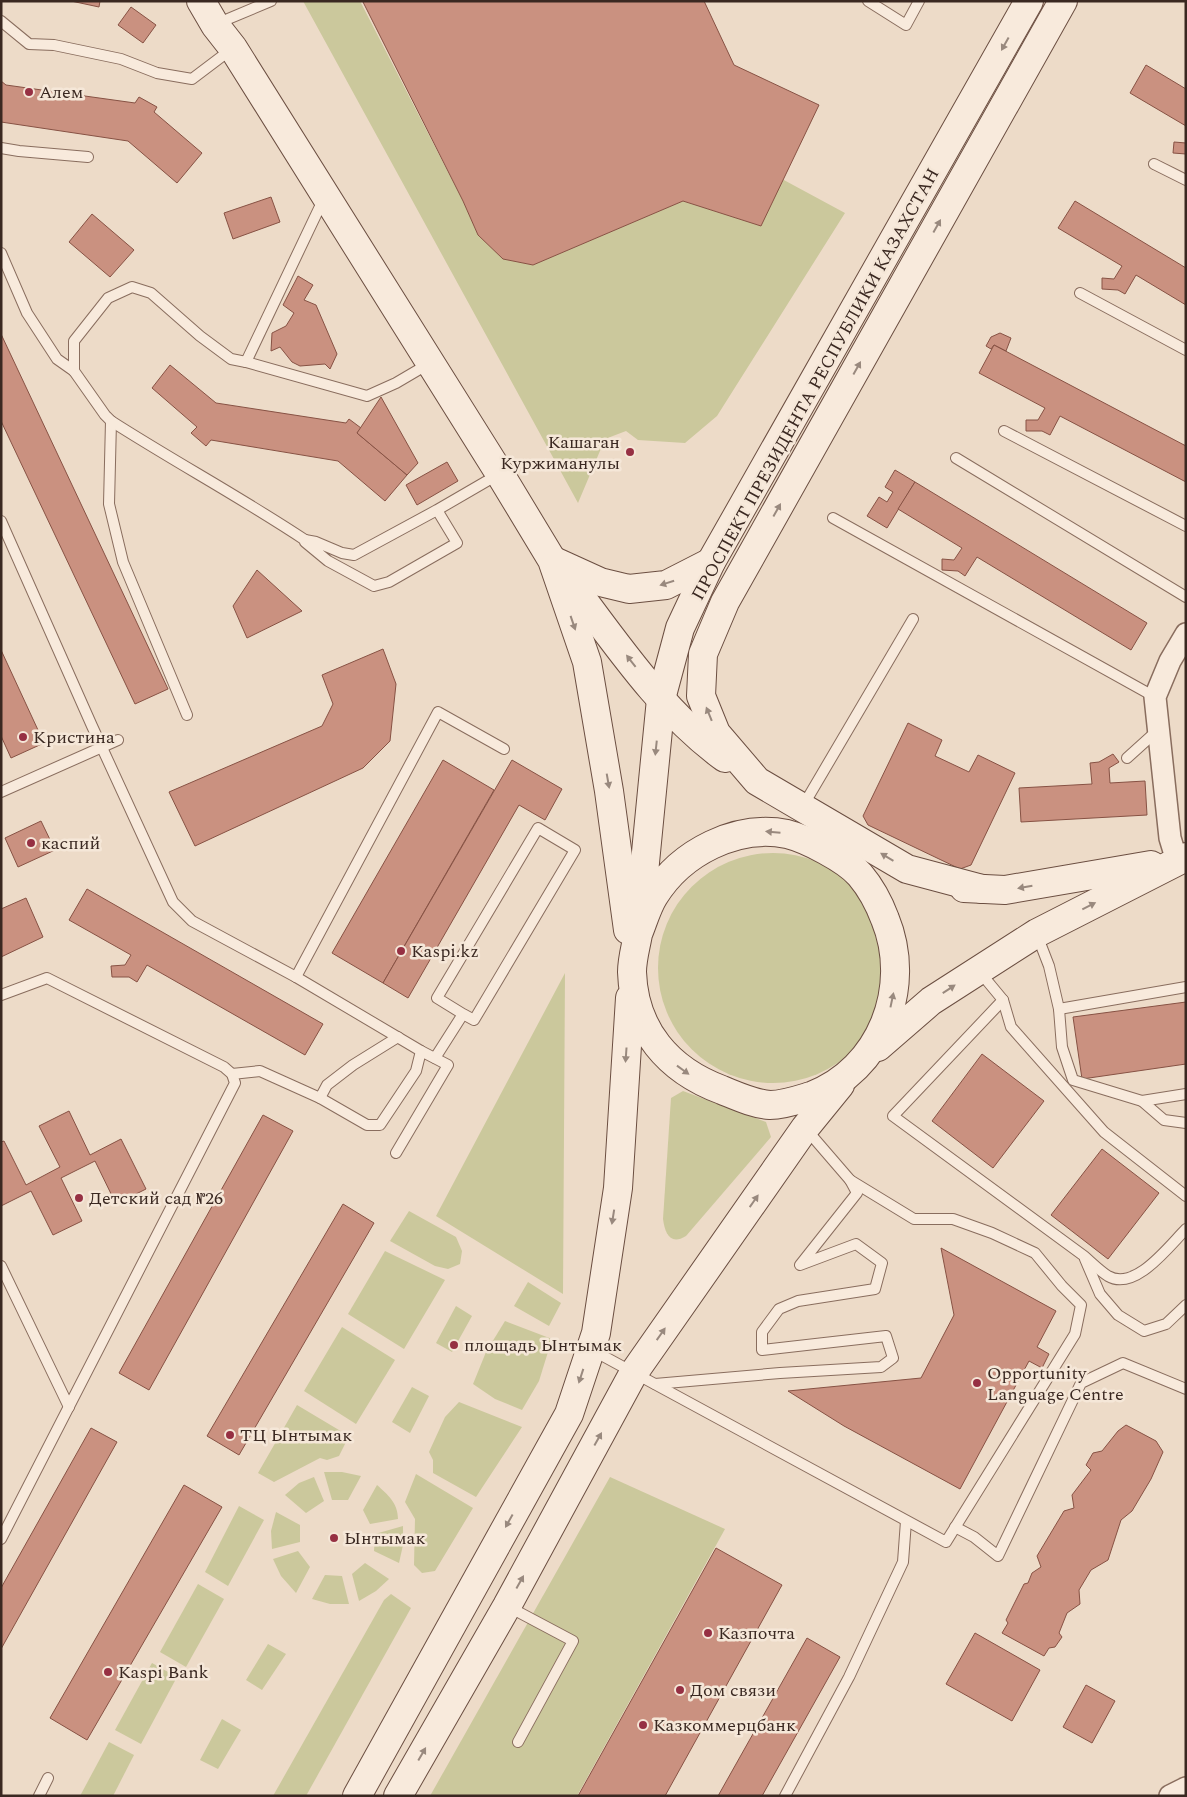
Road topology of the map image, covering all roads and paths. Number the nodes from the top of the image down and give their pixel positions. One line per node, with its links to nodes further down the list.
1 (201, 1): 8 (main road)
2 (271, 1): 8 (lane)
3 (868, 1): 4 (lane)
4 (919, 1)
5 (1029, 1): 31 (main road, ПРОСПЕКТ ПРЕЗИДЕНТА РЕСПУБЛИКИ КАЗАХСТАН, one-way to 31)
6 (1063, 1): 44 (main road, ПРОСПЕКТ ПРЕЗИДЕНТА РЕСПУБЛИКИ КАЗАХСТАН, one-way to 6)
7 (1, 21): 9 (lane)
8 (216, 25): 9 (main road)
9 (233, 48): 14 (main road)
10 (1, 148): 11 (lane)
11 (88, 157)
12 (1154, 164): 13 (lane)
13 (1186, 180)
14 (326, 195): 18 (lane); 19 (main road)
15 (1, 253): 20 (lane)
16 (1080, 293): 17 (lane)
17 (1186, 350)
18 (246, 362): 19 (lane); 20 (lane)
19 (430, 363): 24 (main road)
20 (74, 371): 21 (lane)
21 (111, 421): 29 (lane); 38 (lane)
22 (1004, 431): 28 (lane)
23 (956, 458): 32 (lane)
24 (500, 474): 25 (lane); 30 (main road)
25 (437, 510): 29 (lane); 29 (lane)
26 (833, 518): 36 (lane)
27 (1, 521): 41 (lane)
28 (1186, 526)
29 (305, 540)
30 (552, 560): 31 (main road, one-way to 30); 37 (main road, one-way to 30); 52 (main road, one-way to 52)
31 (711, 562): 37 (main road, ПРОСПЕКТ ПРЕЗИДЕНТА РЕСПУБЛИКИ КАЗАХСТАН)
32 (1186, 598)
33 (913, 619): 46 (lane)
34 (1186, 634): 35 (street)
35 (1178, 661): 36 (street)
36 (1155, 697): 39 (street)
37 (661, 699): 44 (main road); 51 (main road, ПРОСПЕКТ ПРЕЗИДЕНТА РЕСПУБЛИКИ КАЗАХСТАН, one-way to 51)
38 (187, 715)
39 (1159, 730): 43 (lane); 47 (street)
40 (118, 740): 41 (lane)
41 (103, 746): 45 (lane); 54 (lane)
42 (504, 749): 54 (lane)
43 (1127, 758)
44 (757, 781): 46 (main road); 48 (main road)
45 (1, 792)
46 (802, 807): 49 (main road, one-way to 46)
47 (1181, 859): 49 (main road, one-way to 49); 50 (main road, one-way to 47)
48 (855, 871): 49 (main road); 51 (main road, one-way to 51); 63 (main road, one-way to 48)
49 (982, 889)
50 (1037, 933): 53 (main road); 58 (lane)
51 (638, 934): 52 (main road)
52 (632, 968): 63 (main road, one-way to 63); 77 (main road, one-way to 77)
53 (978, 970): 57 (lane); 63 (main road, one-way to 53)
54 (296, 977): 60 (lane)
55 (1186, 987): 58 (lane)
56 (1, 995): 64 (lane)
57 (1003, 1000): 72 (lane); 74 (lane)
58 (1060, 1009): 67 (lane)
59 (463, 1014): 59 (lane); 62 (lane)
60 (398, 1037): 61 (lane); 66 (lane)
61 (421, 1051): 62 (lane); 66 (lane)
62 (435, 1058): 70 (lane)
63 (854, 1070): 69 (main road)
64 (232, 1074): 66 (lane); 80 (lane)
65 (1186, 1094): 67 (lane)
66 (320, 1098)
67 (1142, 1101): 68 (lane)
68 (1186, 1123)
69 (805, 1128): 71 (lane); 78 (main road, one-way to 69)
70 (396, 1153)
71 (850, 1180): 78 (lane); 82 (lane)
72 (1186, 1196)
73 (1186, 1229): 74 (lane)
74 (1084, 1256): 76 (lane)
75 (1, 1266): 80 (lane)
76 (1186, 1306)
77 (590, 1350): 78 (lane); 89 (main road, one-way to 89)
78 (644, 1379): 81 (lane); 84 (main road, one-way to 78)
79 (1186, 1389): 82 (lane)
80 (69, 1407): 83 (lane)
81 (906, 1521): 82 (lane); 91 (lane)
82 (955, 1527)
83 (1, 1539)
84 (507, 1606): 85 (lane); 90 (main road, one-way to 84)
85 (518, 1742)
86 (48, 1778): 88 (lane)
87 (1186, 1788): 92 (street)
88 (39, 1796)
89 (357, 1796)
90 (398, 1796)
91 (785, 1796)
92 (1170, 1796)

